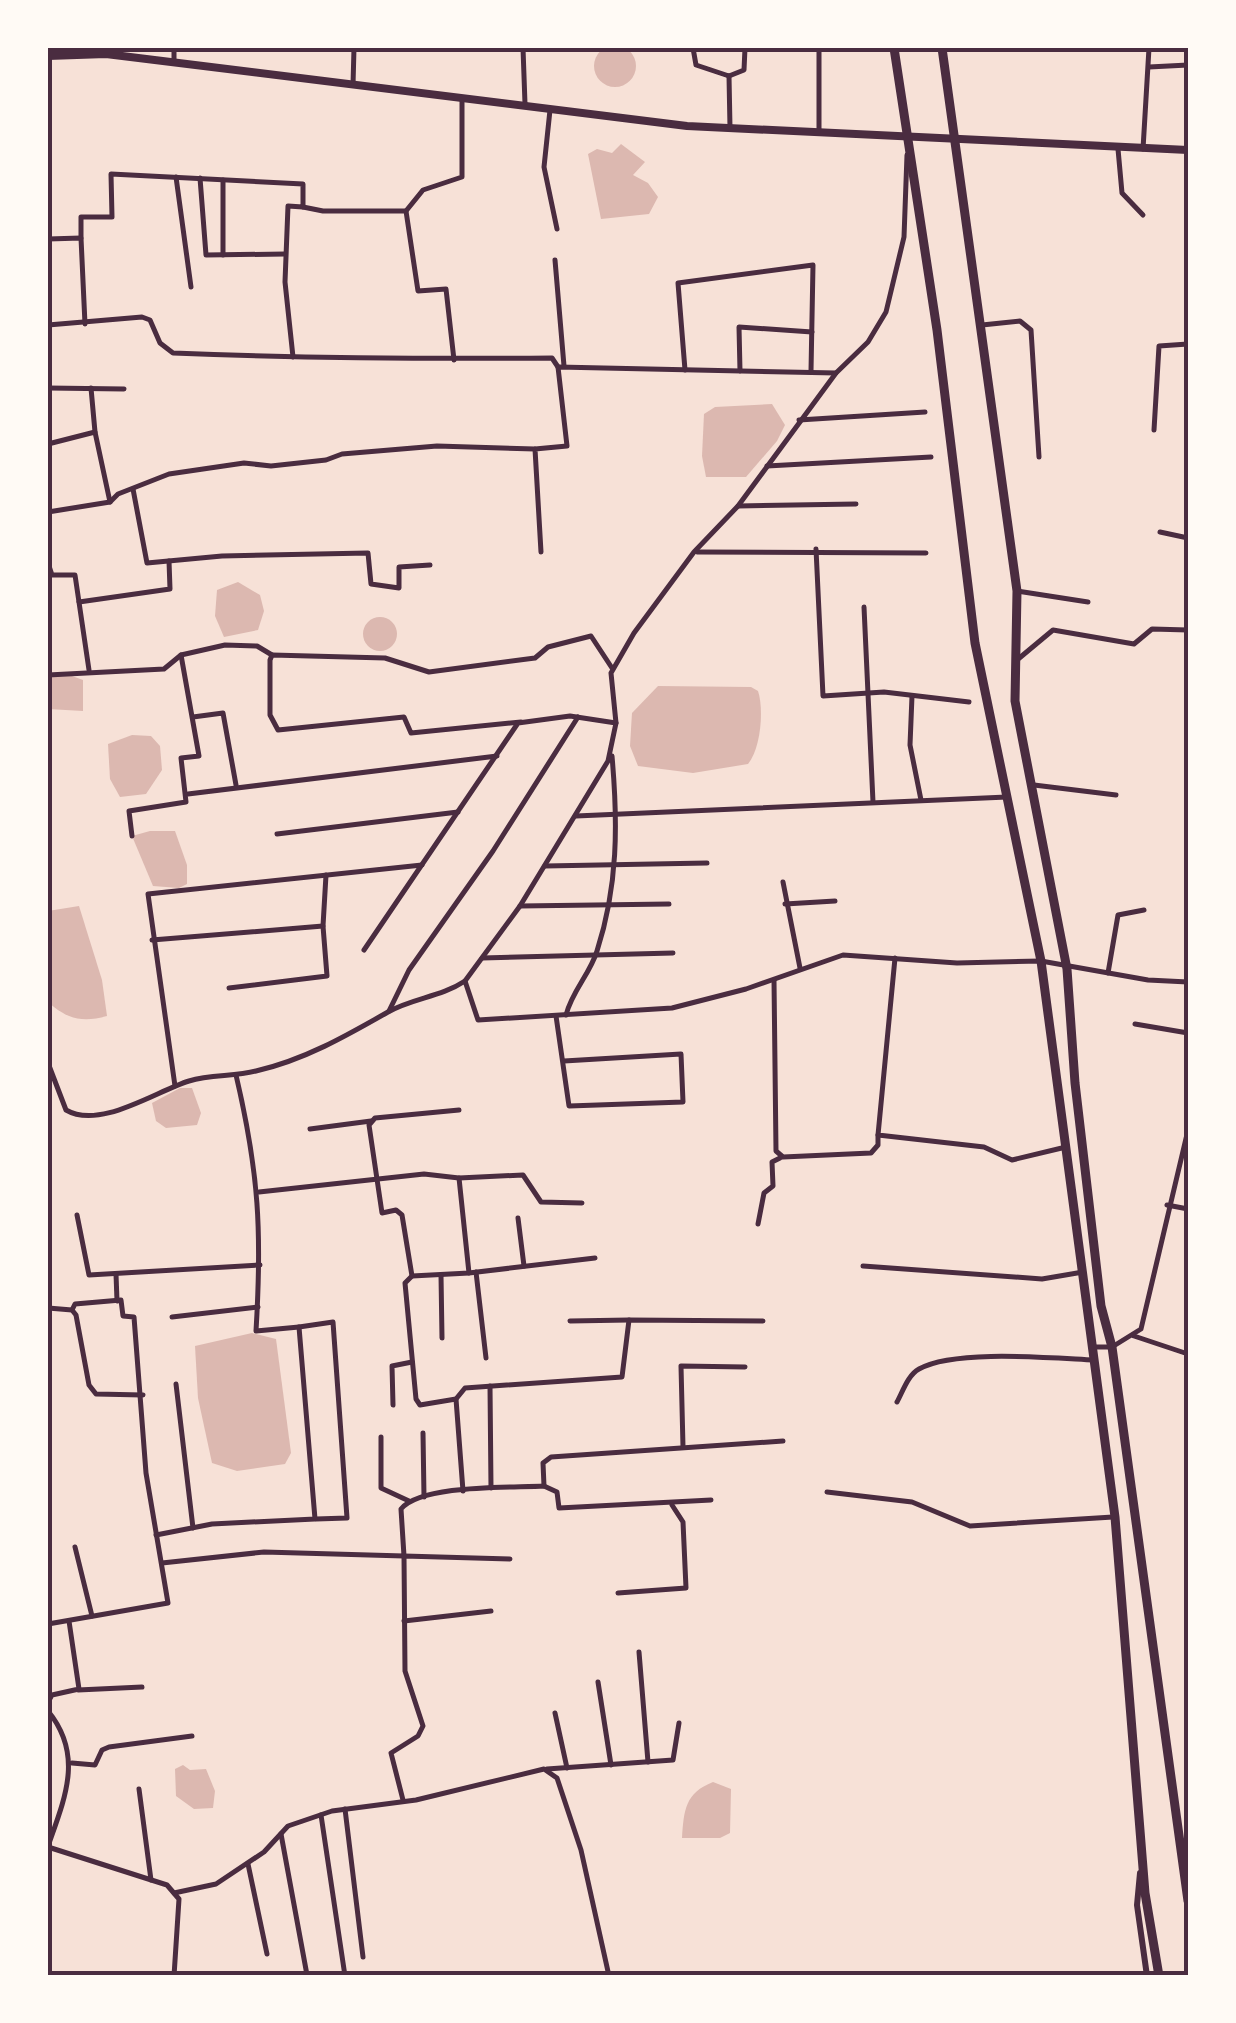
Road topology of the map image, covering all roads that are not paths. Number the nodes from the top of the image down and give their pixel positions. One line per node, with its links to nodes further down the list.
1 (174, 48): 11 (street)
2 (354, 48): 15 (street)
3 (523, 48): 17 (street)
4 (693, 48): 14 (street)
5 (745, 48): 14 (street)
6 (820, 48): 20 (street)
7 (894, 48): 21 (highway)
8 (942, 48): 22 (highway)
9 (1149, 48): 13 (street)
10 (48, 56): 11 (main road)
11 (174, 63): 15 (main road)
12 (1188, 64): 13 (street)
13 (1149, 67): 24 (street)
14 (729, 76): 19 (street)
15 (353, 85): 16 (main road)
16 (462, 99): 17 (main road); 30 (street)
17 (525, 107): 18 (main road)
18 (550, 110): 19 (main road); 32 (street)
19 (730, 128): 20 (main road)
20 (819, 132): 21 (main road)
21 (908, 136): 22 (main road); 50 (street); 101 (highway)
22 (954, 142): 23 (main road); 41 (highway)
23 (1118, 149): 24 (main road); 31 (street)
24 (1143, 150): 25 (main road)
25 (1188, 150)
26 (176, 177): 27 (street); 33 (street); 38 (street)
27 (200, 178): 28 (street); 36 (street)
28 (223, 180): 29 (street); 36 (street)
29 (303, 206): 30 (street); 35 (street)
30 (406, 211): 45 (street)
31 (1143, 215)
32 (557, 228)
33 (81, 238): 34 (street); 39 (street)
34 (48, 239)
35 (285, 254): 36 (street); 44 (street)
36 (223, 255)
37 (554, 260): 46 (street)
38 (191, 287)
39 (85, 324): 40 (street); 44 (street)
40 (48, 326)
41 (979, 326): 61 (street); 77 (highway)
42 (812, 332): 47 (street); 48 (street); 49 (street)
43 (1188, 344): 56 (street)
44 (293, 357): 45 (street)
45 (454, 360): 46 (street)
46 (561, 367): 47 (street); 59 (street)
47 (685, 370): 49 (street)
48 (811, 371): 49 (street); 50 (street)
49 (740, 373)
50 (836, 373): 55 (street)
51 (48, 388): 52 (street)
52 (90, 388): 53 (street); 57 (street)
53 (124, 389)
54 (925, 412): 55 (street)
55 (800, 420): 62 (street)
56 (1154, 430)
57 (95, 432): 58 (street); 64 (street)
58 (48, 444)
59 (535, 449): 63 (street); 71 (street)
60 (931, 457): 62 (street)
61 (1040, 457)
62 (767, 466): 66 (street)
63 (133, 489): 64 (street); 74 (street)
64 (110, 502): 67 (street)
65 (856, 504): 66 (street)
66 (738, 506): 72 (street)
67 (48, 512)
68 (1160, 532): 69 (street)
69 (1188, 538)
70 (816, 549): 72 (street); 73 (street); 88 (street)
71 (541, 552)
72 (694, 552): 85 (street)
73 (926, 553)
74 (169, 561): 76 (street); 78 (street)
75 (48, 563): 78 (street)
76 (430, 565)
77 (1017, 590): 79 (street); 84 (highway)
78 (79, 602): 86 (street)
79 (1088, 602)
80 (864, 607): 88 (street)
81 (1188, 630): 84 (street)
82 (181, 655): 83 (street); 86 (street); 91 (street)
83 (272, 655): 85 (street); 93 (street)
84 (1014, 662): 98 (highway)
85 (612, 668): 94 (street)
86 (90, 671): 87 (street)
87 (48, 675)
88 (868, 694): 89 (street); 103 (street)
89 (912, 696): 90 (street); 102 (street)
90 (969, 702)
91 (192, 717): 97 (street); 99 (street)
92 (578, 717): 93 (street); 94 (street); 136 (street)
93 (522, 722): 96 (street)
94 (616, 724): 95 (street)
95 (612, 753): 105 (street); 106 (street)
96 (497, 756): 97 (street); 104 (street)
97 (236, 785): 99 (street)
98 (1034, 785): 100 (street); 130 (highway)
99 (188, 794): 108 (street)
100 (1116, 795)
101 (1008, 797): 102 (street); 128 (highway)
102 (920, 800): 103 (street)
103 (873, 802): 105 (street)
104 (458, 812): 107 (street); 111 (street)
105 (617, 815): 106 (street); 110 (street)
106 (576, 816): 112 (street)
107 (277, 834)
108 (132, 836)
109 (707, 863): 110 (street)
110 (617, 864): 112 (street); 118 (street)
111 (422, 866): 113 (street); 123 (street)
112 (545, 866): 119 (street)
113 (326, 875): 121 (street); 122 (street)
114 (783, 882): 117 (street)
115 (836, 901): 117 (street)
116 (668, 904): 118 (street)
117 (785, 904): 129 (street)
118 (610, 905): 119 (street); 125 (street)
119 (520, 906): 126 (street)
120 (1144, 910): 131 (street)
121 (322, 926): 122 (street); 135 (street)
122 (152, 940): 144 (street)
123 (364, 950)
124 (674, 953): 125 (street)
125 (596, 957): 126 (street); 137 (street)
126 (482, 958): 133 (street)
127 (895, 958): 128 (street); 129 (street); 149 (street)
128 (1041, 961): 130 (street); 150 (highway)
129 (800, 968): 132 (street)
130 (1067, 968): 131 (street); 182 (highway)
131 (1108, 973): 134 (street)
132 (774, 980): 137 (street); 151 (street)
133 (465, 981): 136 (street); 138 (street)
134 (1188, 982)
135 (229, 988)
136 (388, 1011): 143 (street)
137 (566, 1015): 138 (street)
138 (556, 1016): 141 (street)
139 (1135, 1024): 140 (street)
140 (1188, 1033)
141 (564, 1061): 141 (street)
142 (48, 1063): 144 (street)
143 (236, 1075): 144 (street); 154 (street)
144 (174, 1086)
145 (458, 1110): 146 (street)
146 (372, 1121): 147 (street); 153 (street)
147 (310, 1129)
148 (1188, 1130): 156 (street)
149 (878, 1135): 150 (street); 151 (street)
150 (1066, 1147): 165 (highway)
151 (783, 1157): 160 (street)
152 (459, 1178): 153 (street); 155 (street); 166 (street)
153 (376, 1181): 154 (street); 169 (street)
154 (258, 1192): 162 (street)
155 (582, 1203)
156 (1167, 1206): 157 (street); 179 (street)
157 (1188, 1209)
158 (77, 1214): 167 (street)
159 (518, 1218): 163 (street)
160 (758, 1224)
161 (596, 1258): 163 (street)
162 (260, 1264): 167 (street); 171 (street)
163 (524, 1266): 166 (street)
164 (863, 1266): 165 (street)
165 (1083, 1272): 181 (highway)
166 (472, 1273): 168 (street); 184 (street)
167 (116, 1274): 170 (street)
168 (441, 1274): 169 (street); 180 (street)
169 (412, 1276): 186 (street)
170 (117, 1300): 173 (street); 190 (street)
171 (258, 1307): 174 (street); 178 (street)
172 (48, 1308): 173 (street)
173 (72, 1310): 190 (street)
174 (172, 1317)
175 (629, 1320): 176 (street); 177 (street); 189 (street)
176 (763, 1321)
177 (570, 1322)
178 (299, 1327): 207 (street); 207 (street)
179 (1134, 1336): 182 (street); 183 (street)
180 (442, 1338)
181 (1093, 1347): 182 (street); 185 (highway)
182 (1112, 1347): 239 (highway)
183 (1188, 1354)
184 (486, 1358)
185 (1095, 1360): 192 (street); 206 (highway)
186 (412, 1362): 191 (street); 193 (street)
187 (745, 1367): 197 (street)
188 (176, 1384): 208 (street)
189 (490, 1386): 191 (street); 199 (street)
190 (143, 1395): 209 (street)
191 (456, 1400): 200 (street)
192 (897, 1402)
193 (394, 1406)
194 (423, 1433): 202 (street)
195 (381, 1436): 204 (street)
196 (784, 1440): 197 (street)
197 (683, 1447): 198 (street)
198 (544, 1486): 199 (street); 205 (street)
199 (492, 1490): 200 (street)
200 (463, 1491): 202 (street)
201 (827, 1492): 206 (street)
202 (424, 1497): 204 (street)
203 (710, 1500): 205 (street)
204 (409, 1501): 211 (street)
205 (672, 1505): 214 (street)
206 (1115, 1516): 241 (highway)
207 (314, 1519): 208 (street)
208 (193, 1528): 209 (street)
209 (156, 1535): 213 (street)
210 (74, 1547): 216 (street)
211 (404, 1556): 212 (street); 213 (street); 218 (street)
212 (510, 1559)
213 (162, 1563): 216 (street)
214 (618, 1593)
215 (492, 1610): 218 (street)
216 (92, 1616): 217 (street)
217 (69, 1621): 219 (street); 223 (street)
218 (404, 1621): 235 (street)
219 (48, 1624)
220 (639, 1652): 229 (street)
221 (598, 1682): 231 (street)
222 (142, 1688): 223 (street)
223 (78, 1690): 224 (street)
224 (48, 1702)
225 (48, 1712): 230 (street)
226 (555, 1713): 232 (street)
227 (679, 1723): 229 (street)
228 (192, 1736): 230 (street)
229 (648, 1762): 231 (street)
230 (72, 1763): 240 (street)
231 (611, 1765): 232 (street)
232 (567, 1768): 233 (street)
233 (544, 1769): 235 (street); 252 (street)
234 (139, 1789): 244 (street)
235 (404, 1802): 236 (street)
236 (345, 1809): 237 (street); 248 (street)
237 (320, 1815): 238 (street); 251 (street)
238 (281, 1834): 243 (street); 249 (street)
239 (1177, 1834): 242 (street); 246 (highway)
240 (48, 1847): 244 (street)
241 (1142, 1849): 253 (street); 254 (highway)
242 (1188, 1858)
243 (248, 1863): 245 (street); 247 (street)
244 (151, 1880): 245 (street)
245 (174, 1893): 250 (street)
246 (1188, 1901)
247 (267, 1954)
248 (364, 1958)
249 (307, 1975)
250 (174, 1976)
251 (345, 1976)
252 (609, 1976)
253 (1147, 1976)
254 (1158, 1976)

